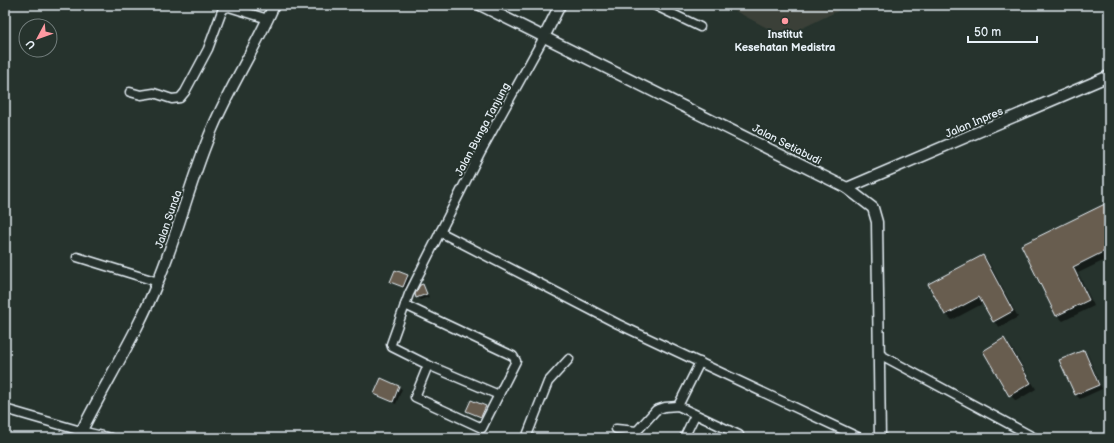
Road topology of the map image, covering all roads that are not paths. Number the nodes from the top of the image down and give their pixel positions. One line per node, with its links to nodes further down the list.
1 (274, 5): 5 (street, Jalan Sunda)
2 (480, 5): 7 (street, Jalan Setiabudi)
3 (560, 5): 7 (street)
4 (654, 5): 6 (street)
5 (268, 19): 9 (street); 13 (street, Jalan Sunda)
6 (700, 27)
7 (544, 37): 10 (street, Jalan Setiabudi); 11 (street, Jalan Bunga Tanjung)
8 (1109, 76): 10 (street, Jalan Inpres)
9 (130, 92)
10 (847, 188): 15 (street, Jalan Setiabudi)
11 (440, 232): 14 (street, Jalan Bunga Tanjung); 17 (street)
12 (77, 257): 13 (street)
13 (158, 282): 24 (street, Jalan Sunda)
14 (405, 305): 18 (street, Jalan Bunga Tanjung); 19 (street)
15 (880, 354): 30 (street, Jalan Setiabudi); 31 (street)
16 (569, 359): 27 (street)
17 (700, 362): 20 (street); 29 (street)
18 (428, 366): 19 (street); 19 (street)
19 (499, 396)
20 (678, 406): 22 (street); 23 (street)
21 (5, 409): 24 (street)
22 (695, 415): 25 (street); 28 (street)
23 (616, 429)
24 (79, 435): 26 (street)
25 (739, 436)
26 (111, 438)
27 (526, 438)
28 (684, 438)
29 (860, 438)
30 (880, 438)
31 (1035, 438)

